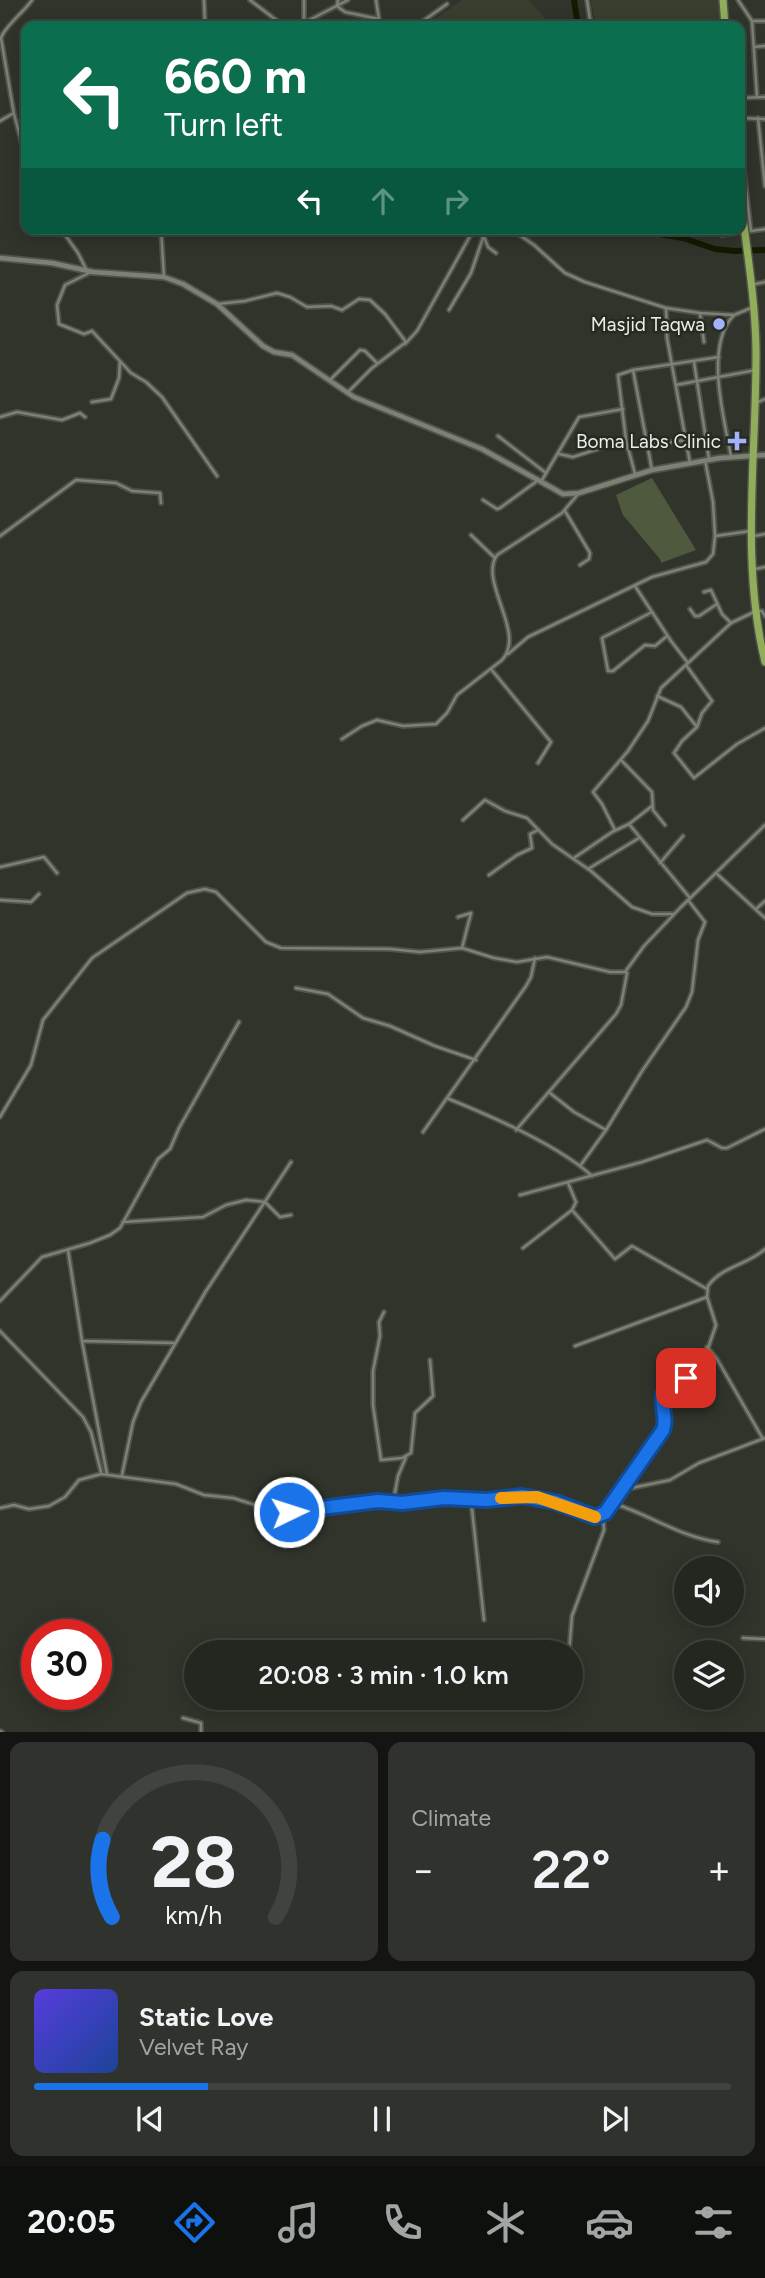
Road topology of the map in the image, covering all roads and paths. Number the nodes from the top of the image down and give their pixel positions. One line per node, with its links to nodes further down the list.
1 (32, 0): 28 (street)
2 (204, 0): 14 (street)
3 (250, 0): 15 (street)
4 (304, 0): 16 (street)
5 (338, 0): 12 (street)
6 (348, 0): 12 (street)
7 (376, 0): 13 (street)
8 (587, 0): 19 (street)
9 (723, 0): 20 (highway)
10 (738, 0): 21 (street)
11 (447, 4): 18 (street)
12 (337, 6): 13 (street); 17 (street)
13 (379, 19)
14 (205, 21)
15 (277, 21)
16 (304, 21)
17 (308, 21)
18 (423, 21)
19 (590, 21)
20 (725, 21)
21 (752, 21): 22 (street); 24 (street)
22 (765, 21)
23 (765, 46): 24 (street)
24 (754, 47): 25 (street)
25 (757, 97): 26 (street); 27 (street)
26 (765, 97)
27 (745, 98)
28 (14, 114): 32 (street); 33 (street)
29 (745, 118): 30 (street)
30 (758, 118): 31 (street); 34 (street)
31 (765, 119)
32 (0, 121)
33 (21, 140)
34 (765, 186)
35 (745, 196): 38 (street)
36 (745, 217): 38 (highway)
37 (765, 229): 38 (street)
38 (748, 231): 39 (street); 52 (highway)
39 (745, 232)
40 (66, 235): 49 (street)
41 (161, 235): 50 (street)
42 (471, 235): 60 (street)
43 (520, 235): 55 (street)
44 (484, 237): 45 (street); 46 (street)
45 (488, 247): 46 (street); 47 (street)
46 (480, 248): 56 (street)
47 (496, 253)
48 (0, 258): 49 (street)
49 (89, 272): 50 (street); 63 (street)
50 (164, 277): 53 (street)
51 (764, 283): 52 (street)
52 (753, 284): 54 (highway)
53 (217, 304): 60 (street); 69 (street)
54 (754, 306): 58 (street); 67 (highway)
55 (666, 308): 57 (street); 65 (street)
56 (449, 310)
57 (700, 313): 58 (street); 59 (street)
58 (734, 315): 61 (street)
59 (704, 342)
60 (405, 344): 64 (street)
61 (719, 357): 62 (street); 68 (street)
62 (694, 361): 65 (street); 70 (street)
63 (120, 362): 74 (street); 93 (street)
64 (377, 363): 69 (street); 72 (street)
65 (673, 364): 66 (street); 71 (street)
66 (633, 370): 76 (street); 82 (street)
67 (756, 370): 68 (street); 75 (highway)
68 (718, 377): 70 (street); 87 (street)
69 (330, 380): 72 (street)
70 (696, 382): 71 (street); 88 (street)
71 (677, 385): 81 (street)
72 (347, 393): 94 (street)
73 (765, 398): 75 (street)
74 (92, 402)
75 (755, 403): 85 (highway)
76 (623, 409): 80 (street); 84 (street)
77 (85, 416): 78 (street)
78 (0, 417)
79 (498, 436): 91 (street)
80 (626, 440): 83 (street); 84 (street)
81 (686, 440): 82 (street); 89 (street)
82 (648, 445): 83 (street); 90 (street)
83 (627, 448): 92 (street)
84 (558, 454): 91 (street)
85 (753, 455): 86 (street); 87 (street); 99 (highway)
86 (765, 455)
87 (731, 456): 88 (street)
88 (707, 460): 89 (street); 103 (street)
89 (690, 463): 90 (street)
90 (652, 470): 92 (street)
91 (546, 472): 94 (street)
92 (635, 474): 95 (street)
93 (217, 476)
94 (541, 480): 95 (street); 96 (street)
95 (579, 493): 98 (street)
96 (483, 500)
97 (161, 503): 102 (street)
98 (565, 510): 104 (street); 105 (street)
99 (751, 534): 100 (street); 103 (street); 107 (highway)
100 (765, 534)
101 (471, 535): 104 (street)
102 (0, 536)
103 (715, 536): 108 (street)
104 (495, 558): 117 (street)
105 (580, 565)
106 (765, 567): 107 (street)
107 (752, 569): 112 (highway)
108 (635, 586): 113 (street); 117 (street)
109 (704, 592): 110 (street)
110 (717, 604): 111 (street); 115 (street)
111 (690, 609)
112 (761, 610): 114 (street); 115 (street); 118 (highway)
113 (652, 612): 116 (street); 116 (street)
114 (765, 615)
115 (731, 623): 119 (street)
116 (667, 636): 119 (street)
117 (507, 655): 120 (street)
118 (765, 662)
119 (687, 664): 121 (street); 122 (street)
120 (491, 669): 124 (street); 126 (street)
121 (657, 696): 122 (street); 125 (street)
122 (697, 727): 123 (street)
123 (765, 728)
124 (342, 739)
125 (621, 760): 127 (street); 133 (street)
126 (538, 763)
127 (652, 806): 129 (street); 130 (street)
128 (463, 820): 132 (street)
129 (629, 824): 133 (street); 135 (street)
130 (665, 825)
131 (765, 825): 141 (street)
132 (538, 830): 136 (street); 142 (street)
133 (615, 830): 136 (street)
134 (683, 836): 137 (street)
135 (639, 838): 137 (street); 139 (street)
136 (574, 859): 139 (street)
137 (660, 863): 144 (street)
138 (0, 867): 140 (street)
139 (588, 869): 148 (street)
140 (57, 873)
141 (716, 873): 144 (street); 147 (street)
142 (489, 875)
143 (39, 894): 145 (street)
144 (689, 899): 148 (street); 162 (street)
145 (0, 900)
146 (765, 901): 147 (street)
147 (756, 909): 150 (street)
148 (674, 914): 153 (street)
149 (458, 917): 151 (street)
150 (765, 918)
151 (462, 948): 152 (street); 159 (street)
152 (535, 958): 153 (street); 156 (street)
153 (627, 971): 157 (street)
154 (296, 988): 156 (street)
155 (239, 1023): 172 (street)
156 (476, 1060): 158 (street)
157 (549, 1093): 161 (street); 162 (street)
158 (449, 1099): 161 (street); 163 (street)
159 (0, 1117)
160 (765, 1129): 166 (street)
161 (516, 1130): 165 (street)
162 (606, 1130): 165 (street)
163 (423, 1132)
164 (291, 1162): 169 (street)
165 (580, 1166): 166 (street)
166 (592, 1176): 167 (street)
167 (568, 1183): 168 (street); 170 (street)
168 (520, 1195)
169 (265, 1202): 171 (street); 172 (street); 182 (street)
170 (572, 1210): 173 (street); 176 (street)
171 (291, 1215)
172 (123, 1222): 175 (street)
173 (523, 1248)
174 (765, 1249): 176 (street)
175 (68, 1250): 178 (street); 181 (street)
176 (707, 1289): 177 (street)
177 (707, 1297): 183 (street); 184 (street)
178 (0, 1300)
179 (384, 1312): 187 (street)
180 (0, 1331): 188 (street)
181 (82, 1341): 182 (street); 189 (street)
182 (174, 1343): 190 (street)
183 (575, 1346)
184 (707, 1347): 186 (street); 191 (street)
185 (430, 1360): 187 (street)
186 (764, 1438): 191 (street)
187 (405, 1457): 193 (street)
188 (101, 1474): 189 (street); 195 (street)
189 (107, 1474): 190 (street)
190 (122, 1475): 193 (street)
191 (622, 1490): 194 (street)
192 (471, 1500): 193 (street); 196 (street); 198 (street)
193 (393, 1503)
194 (612, 1503): 196 (street); 197 (street)
195 (0, 1508)
196 (603, 1516): 201 (street)
197 (718, 1542)
198 (484, 1620)
199 (743, 1638): 200 (street)
200 (765, 1639)
201 (569, 1640)
202 (183, 1718): 203 (street)
203 (201, 1732)

